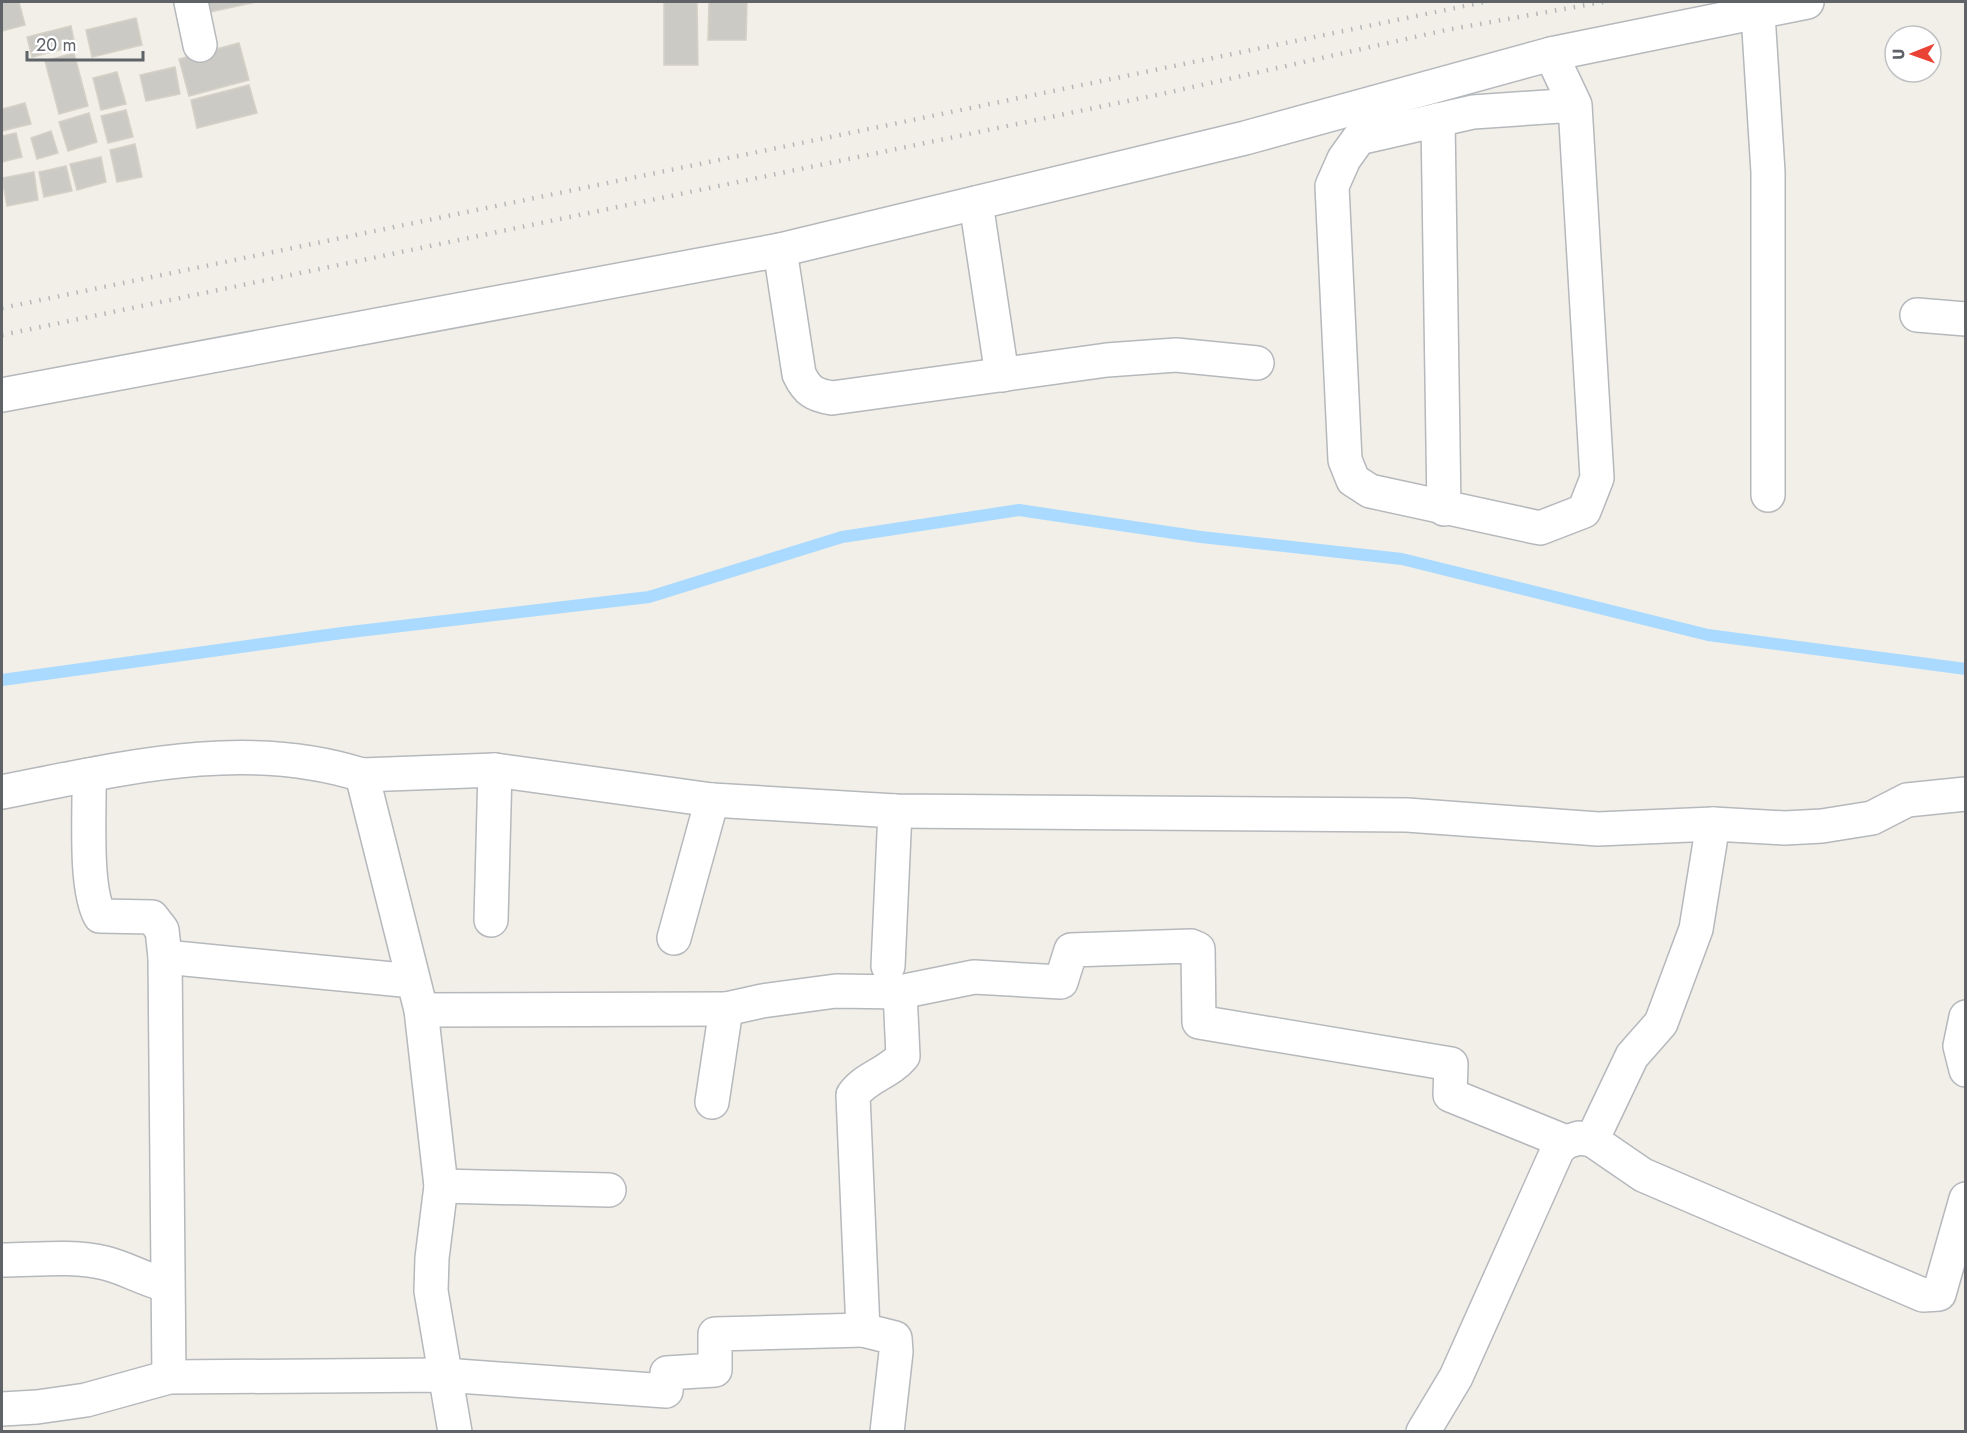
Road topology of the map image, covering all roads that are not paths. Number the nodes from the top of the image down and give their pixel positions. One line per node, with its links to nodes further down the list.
1 (191, 2): 4 (street)
2 (1807, 2): 3 (street)
3 (1758, 14): 5 (street); 15 (street)
4 (200, 45)
5 (1551, 54): 6 (street); 8 (street)
6 (1575, 105): 7 (street); 16 (street)
7 (1438, 120): 16 (street); 16 (street)
8 (976, 203): 9 (street); 13 (street)
9 (780, 250): 13 (street); 14 (street)
10 (1917, 315): 11 (street)
11 (1965, 319)
12 (1257, 363): 13 (street)
13 (1002, 375)
14 (2, 396)
15 (1768, 495)
16 (1444, 509)
17 (495, 770): 19 (street); 22 (street); 25 (street)
18 (89, 775): 19 (street); 20 (street); 27 (street)
19 (362, 775): 29 (street)
20 (2, 792)
21 (1965, 794): 24 (street)
22 (712, 800): 23 (street); 26 (street)
23 (895, 811): 24 (street); 28 (street)
24 (1713, 824): 34 (street)
25 (491, 920)
26 (674, 938)
27 (165, 957): 29 (street); 39 (street)
28 (894, 979): 30 (street); 34 (street); 40 (street)
29 (417, 996): 30 (street); 35 (street)
30 (726, 1009): 33 (street)
31 (1965, 1017): 32 (street)
32 (1965, 1070)
33 (712, 1102)
34 (1579, 1141): 37 (street); 47 (street)
35 (441, 1186): 36 (street); 41 (street)
36 (609, 1190)
37 (1965, 1199)
38 (2, 1260): 39 (street)
39 (167, 1285): 42 (street)
40 (863, 1330): 41 (street); 46 (street)
41 (444, 1375): 42 (street); 45 (street)
42 (170, 1377): 44 (street)
43 (2, 1409): 44 (street)
44 (39, 1419)
45 (455, 1431)
46 (887, 1431)
47 (1423, 1431)

